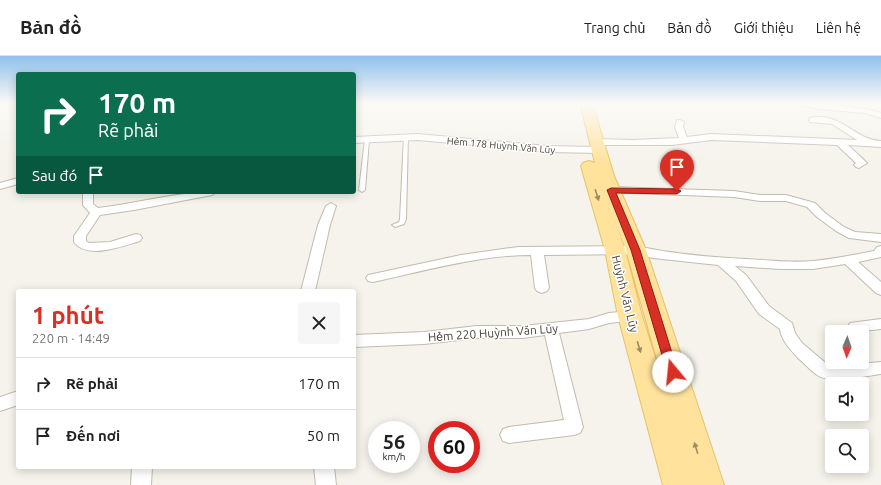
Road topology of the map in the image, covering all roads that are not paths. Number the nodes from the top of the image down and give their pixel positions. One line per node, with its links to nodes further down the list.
1 (583, 123): 12 (main road, Huỳnh Văn Lũy)
2 (590, 123): 12 (main road)
3 (680, 123): 8 (street)
4 (836, 123): 10 (street)
5 (406, 137): 7 (street, Hẻm 178 Huỳnh Văn Lũy); 12 (street, Hẻm 178 Huỳnh Văn Lũy); 22 (lane)
6 (356, 140): 7 (street, Hẻm 178 Huỳnh Văn Lũy)
7 (367, 140): 16 (lane)
8 (684, 141): 9 (street, Hẻm 178 Huỳnh Văn Lũy); 12 (street, Hẻm 178 Huỳnh Văn Lũy)
9 (839, 142): 10 (street, Hẻm 178 Huỳnh Văn Lũy); 13 (street)
10 (869, 144): 11 (street, Hẻm 178 Huỳnh Văn Lũy)
11 (881, 144)
12 (594, 148): 17 (main road); 25 (main road, Huỳnh Văn Lũy, one-way to 25)
13 (859, 165)
14 (16, 182): 15 (street)
15 (0, 186)
16 (362, 190)
17 (611, 190): 24 (street); 25 (main road)
18 (88, 194): 21 (street)
19 (202, 194): 21 (street)
20 (331, 206): 32 (street)
21 (96, 212): 23 (street)
22 (395, 225)
23 (136, 238)
24 (881, 238)
25 (625, 250): 27 (street); 29 (street); 34 (main road, Huỳnh Văn Lũy); 48 (main road, one-way to 25)
26 (881, 250): 28 (street)
27 (537, 251): 30 (street); 31 (street)
28 (848, 260): 29 (street); 33 (street)
29 (721, 261): 39 (street)
30 (373, 278)
31 (542, 288)
32 (308, 289)
33 (881, 290)
34 (630, 316): 37 (street, Hẻm 220 Huỳnh Văn Lũy); 47 (main road, Huỳnh Văn Lũy, one-way to 47)
35 (881, 324): 36 (street)
36 (869, 325)
37 (551, 329): 38 (street, Hẻm 220 Huỳnh Văn Lũy); 42 (street)
38 (356, 341)
39 (881, 368)
40 (16, 399): 41 (street)
41 (0, 404)
42 (509, 435)
43 (142, 469): 45 (street)
44 (324, 469): 46 (street)
45 (141, 485)
46 (326, 485)
47 (679, 485)
48 (708, 485)

